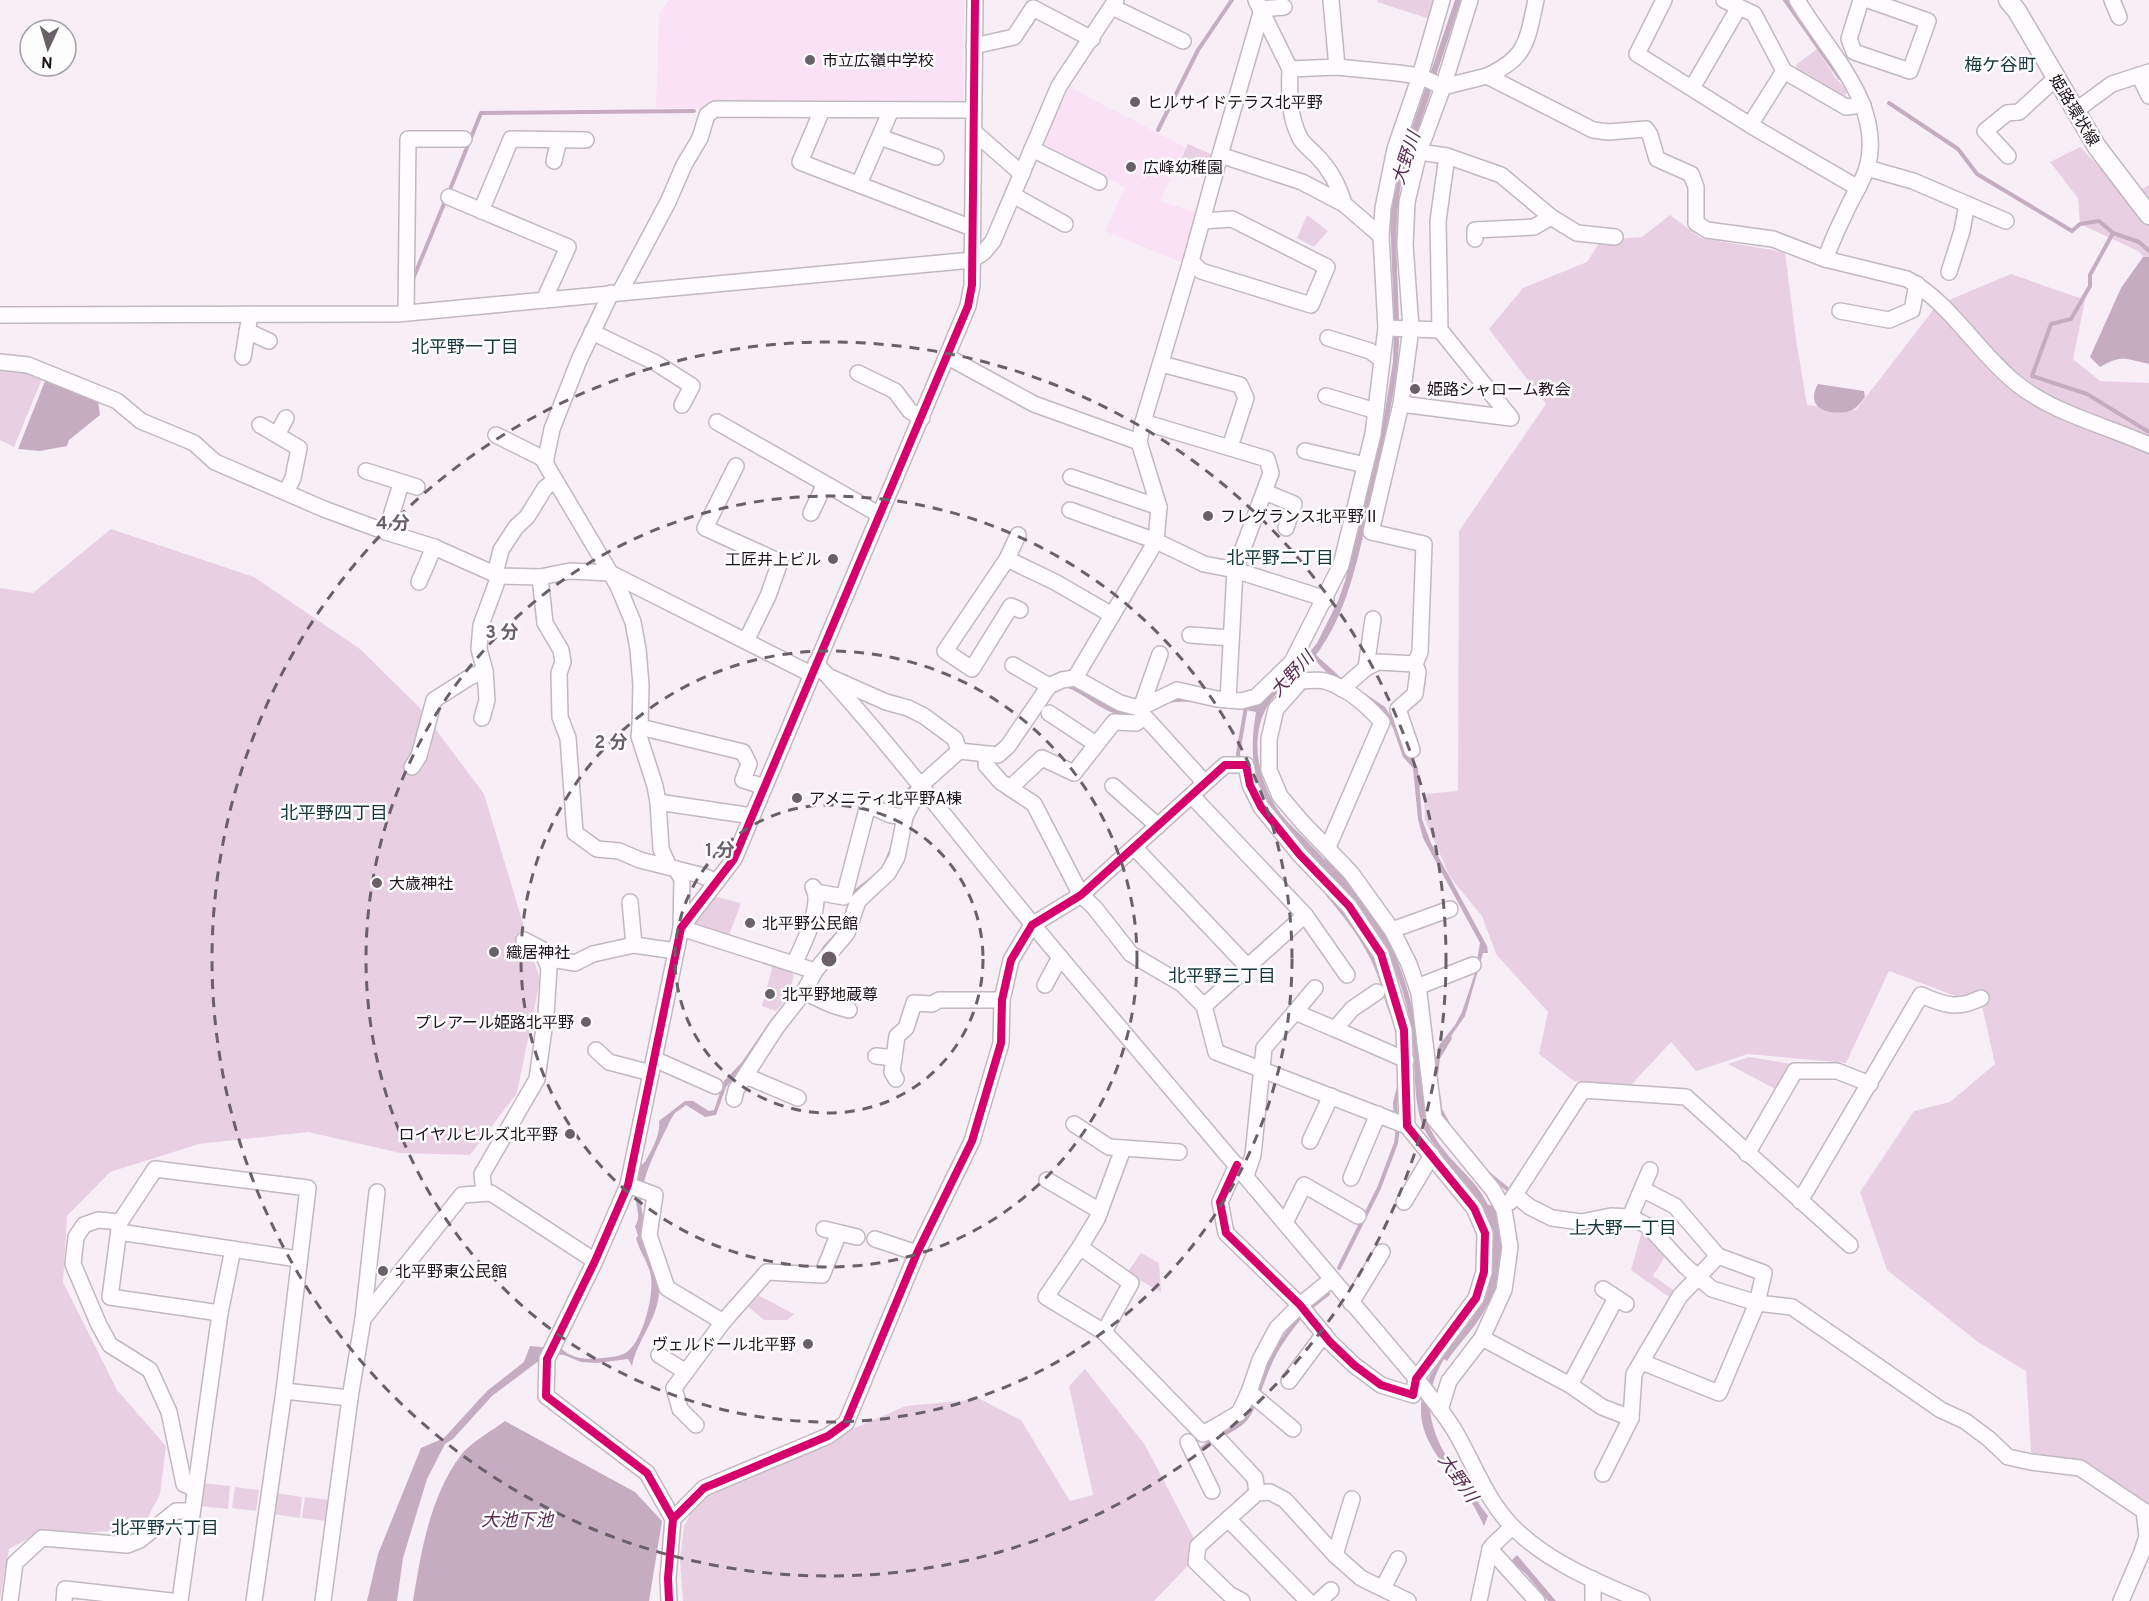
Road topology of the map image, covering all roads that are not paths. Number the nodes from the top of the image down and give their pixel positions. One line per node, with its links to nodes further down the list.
1 (975, 0): 20 (street)
2 (1331, 0): 21 (street)
3 (1442, 0): 25 (street)
4 (1470, 0): 28 (street)
5 (1536, 0): 26 (street)
6 (1664, 0): 29 (street)
7 (1724, 0): 15 (street)
8 (1797, 0): 31 (street)
9 (1861, 0): 10 (street)
10 (1868, 0)
11 (2008, 0): 27 (main road, 姫路環状線)
12 (2112, 0): 17 (street)
13 (1114, 4): 18 (street); 19 (street)
14 (1284, 7): 16 (street)
15 (1739, 7): 23 (street); 29 (street)
16 (1259, 12): 22 (street); 44 (street)
17 (2119, 17)
18 (1092, 39): 20 (street); 42 (street)
19 (1183, 41)
20 (974, 46): 34 (street)
21 (1337, 67): 22 (street); 25 (street)
22 (1290, 69): 56 (street)
23 (1784, 72): 31 (street); 36 (street)
24 (2144, 73): 30 (street); 35 (street)
25 (1420, 76): 28 (street); 65 (street)
26 (1487, 76): 28 (street); 68 (street)
27 (2056, 78): 35 (main road, 姫路環状線); 46 (street)
28 (1443, 87): 43 (street)
29 (1692, 88): 36 (street)
30 (2149, 96)
31 (1863, 105): 49 (street)
32 (822, 110): 33 (street); 52 (street); 73 (street)
33 (891, 110): 34 (street); 38 (street)
34 (974, 110): 37 (street)
35 (2075, 111): 59 (main road, 姫路環状線)
36 (1750, 125): 53 (street)
37 (974, 132): 50 (street); 64 (street)
38 (880, 137): 47 (street); 52 (street)
39 (464, 139): 76 (street)
40 (559, 140): 41 (street); 48 (street); 58 (street)
41 (586, 140)
42 (1032, 149): 50 (street); 51 (street)
43 (1419, 152): 45 (street); 80 (street)
44 (1220, 155): 56 (street); 61 (street)
45 (1447, 156): 60 (street); 81 (street)
46 (2008, 156)
47 (936, 157)
48 (554, 161)
49 (1867, 168): 53 (street); 57 (street)
50 (1022, 174): 54 (street)
51 (1099, 182)
52 (859, 184): 64 (street)
53 (1858, 188): 68 (street)
54 (1013, 195): 63 (street); 69 (street)
55 (449, 197): 58 (street)
56 (1344, 204): 65 (street)
57 (1967, 204): 62 (street); 71 (street)
58 (481, 211): 74 (street)
59 (2149, 215)
60 (1551, 217): 66 (street); 67 (street)
61 (1203, 221): 70 (street); 70 (street)
62 (2006, 221)
63 (1065, 224)
64 (972, 228): 69 (street)
65 (1381, 236): 79 (street)
66 (1615, 237)
67 (1475, 239)
68 (1824, 259): 72 (street)
69 (972, 260): 73 (street); 87 (street)
70 (1191, 261): 90 (street)
71 (1948, 272)
72 (1917, 284): 75 (street); 104 (street)
73 (616, 292): 74 (street); 83 (street)
74 (544, 300): 76 (street)
75 (1840, 311)
76 (406, 314): 78 (street)
77 (0, 315): 78 (street)
78 (250, 315): 82 (street)
79 (1386, 328): 80 (street); 88 (street)
80 (1411, 328): 81 (street); 93 (street)
81 (1440, 330): 93 (street)
82 (247, 331): 85 (street); 86 (street)
83 (592, 332): 94 (street); 107 (street)
84 (1328, 339): 88 (street)
85 (269, 340)
86 (243, 357)
87 (948, 357): 97 (street); 103 (street)
88 (1382, 360): 95 (street)
89 (0, 362): 116 (street)
90 (1161, 364): 99 (street); 105 (street)
91 (858, 373): 97 (street)
92 (1326, 396): 95 (street)
93 (1401, 404): 142 (street)
94 (682, 405)
95 (1376, 411): 108 (street)
96 (286, 418): 101 (street)
97 (922, 418): 121 (street)
98 (717, 422): 114 (street)
99 (1143, 422): 103 (street); 105 (street)
100 (261, 425): 101 (street)
101 (277, 435): 116 (street)
102 (496, 435): 107 (street)
103 (1139, 442): 118 (street)
104 (2149, 445)
105 (1230, 447): 117 (street)
106 (1305, 451): 108 (street)
107 (546, 460): 112 (street)
108 (1365, 465): 133 (street)
109 (736, 466): 139 (street)
110 (366, 471): 113 (street)
111 (1071, 477): 118 (street)
112 (555, 480): 129 (street); 130 (street)
113 (401, 484): 115 (street); 123 (street)
114 (825, 484): 120 (street); 121 (street)
115 (417, 488)
116 (286, 492): 123 (street)
117 (1264, 492): 122 (street); 128 (street)
118 (1159, 507): 125 (street)
119 (1070, 510): 125 (street)
120 (811, 513)
121 (880, 515): 144 (street)
122 (1290, 526)
123 (386, 532): 126 (street)
124 (1018, 535): 127 (street)
125 (1156, 541): 128 (street); 135 (street)
126 (434, 547): 130 (street); 132 (street)
127 (1007, 559): 134 (street); 135 (street)
128 (1235, 570): 133 (street); 138 (street)
129 (610, 573): 131 (street); 139 (street); 156 (street)
130 (497, 575): 131 (street); 146 (street)
131 (540, 577): 174 (street)
132 (419, 582)
133 (1326, 599): 141 (street)
134 (1020, 610)
135 (1112, 615): 148 (street)
136 (1373, 620): 145 (street)
137 (1190, 635): 138 (street)
138 (1231, 638): 152 (street)
139 (746, 641): 144 (street)
140 (1161, 654): 153 (street)
141 (1292, 663): 149 (street); 152 (street)
142 (1415, 664): 145 (street); 159 (street)
143 (1013, 665): 150 (street)
144 (814, 668): 147 (street); 165 (street)
145 (1366, 668): 151 (street)
146 (485, 671): 155 (street); 161 (street)
147 (829, 677): 158 (street); 162 (street)
148 (1075, 678): 150 (street); 153 (street)
149 (1301, 681): 151 (street); 172 (street)
150 (1048, 686): 160 (street)
151 (1346, 686): 172 (street)
152 (1228, 700): 153 (street)
153 (1142, 705)
154 (1049, 713): 157 (street)
155 (482, 718)
156 (640, 727): 165 (street); 168 (street)
157 (1096, 744): 163 (street); 166 (street)
158 (957, 745): 160 (street); 162 (street)
159 (1412, 750)
160 (997, 752): 166 (street)
161 (412, 767)
162 (917, 781): 170 (street); 180 (street)
163 (1205, 783): 167 (street); 206 (street)
164 (1113, 786): 171 (street)
165 (764, 787): 169 (street)
166 (1010, 788): 176 (street)
167 (1192, 796): 171 (street); 179 (street)
168 (658, 801): 169 (street); 174 (street)
169 (752, 816): 175 (street)
170 (898, 816): 190 (street); 190 (street)
171 (1158, 826): 173 (street)
172 (1328, 847): 182 (street)
173 (1135, 848): 176 (street); 189 (street)
174 (672, 868): 175 (street); 181 (street)
175 (716, 881): 181 (street)
176 (1081, 895): 180 (street); 199 (street)
177 (630, 903): 184 (street)
178 (1450, 909): 182 (street)
179 (1305, 915): 189 (street); 191 (street)
180 (1032, 925): 187 (street); 198 (street)
181 (681, 928): 186 (street); 190 (street)
182 (1392, 930): 193 (street)
183 (524, 940): 185 (street)
184 (634, 945): 185 (street); 186 (street)
185 (541, 949): 231 (street)
186 (676, 951): 207 (street)
187 (1060, 957): 192 (street); 225 (street)
188 (1473, 965): 193 (street)
189 (1247, 966): 199 (street)
190 (805, 967): 195 (street)
191 (1347, 975)
192 (1045, 985)
193 (1417, 987): 235 (street)
194 (1315, 988): 201 (street)
195 (804, 992): 200 (street); 209 (street)
196 (1377, 992): 202 (street)
197 (1981, 998): 211 (street)
198 (1002, 1000): 205 (street); 247 (street)
199 (1204, 1006): 208 (street)
200 (849, 1010)
201 (1295, 1012): 202 (street); 208 (street)
202 (1335, 1029): 206 (street)
203 (596, 1050): 207 (street)
204 (876, 1056): 205 (street)
205 (894, 1058): 210 (street)
206 (1406, 1060): 218 (street)
207 (653, 1066): 212 (street); 228 (street)
208 (1262, 1070): 213 (street); 225 (street)
209 (746, 1076): 214 (street); 215 (street)
210 (896, 1079)
211 (1870, 1084): 222 (street); 233 (street)
212 (715, 1086)
213 (1331, 1096): 216 (street); 219 (street)
214 (798, 1098)
215 (734, 1099)
216 (1378, 1114): 218 (street); 226 (street)
217 (1074, 1124): 220 (street)
218 (1407, 1126): 223 (street)
219 (1310, 1141)
220 (1123, 1149): 221 (street); 236 (street)
221 (1179, 1152)
222 (1747, 1154): 232 (street); 233 (street)
223 (1432, 1155): 234 (street); 266 (street)
224 (1650, 1170): 229 (street)
225 (1241, 1171): 239 (street); 256 (street)
226 (1351, 1178)
227 (1047, 1180): 236 (street)
228 (628, 1185): 250 (street); 259 (street)
229 (1642, 1189): 238 (street); 248 (street)
230 (377, 1192): 258 (street)
231 (484, 1193): 250 (street); 258 (street)
232 (1515, 1195): 235 (street); 238 (street)
233 (1800, 1201): 243 (street)
234 (1404, 1202)
235 (1504, 1210): 262 (street)
236 (1101, 1211): 244 (street)
237 (1358, 1216): 239 (street)
238 (1630, 1217): 251 (street)
239 (1285, 1223): 252 (street)
240 (120, 1227): 245 (street); 249 (street); 257 (street); 278 (street)
241 (857, 1237): 259 (street)
242 (875, 1239): 247 (street)
243 (1850, 1245)
244 (1080, 1247): 260 (street); 260 (street)
245 (233, 1249): 249 (street); 257 (street)
246 (1382, 1252): 255 (street)
247 (916, 1253): 283 (street)
248 (1718, 1256): 251 (street); 254 (street)
249 (298, 1259): 269 (street)
250 (595, 1261): 283 (street)
251 (1698, 1277): 254 (street); 264 (street)
252 (1332, 1279): 255 (street); 256 (street)
253 (1603, 1288): 268 (street)
254 (1757, 1303): 264 (street); 308 (street)
255 (1351, 1304): 266 (street)
256 (1300, 1305): 261 (street); 270 (street)
257 (220, 1312): 278 (street)
258 (363, 1319): 271 (street)
259 (723, 1322): 265 (street)
260 (1104, 1332): 276 (street)
261 (1324, 1334): 266 (street); 267 (street)
262 (1482, 1338): 268 (street); 272 (street)
263 (659, 1355): 265 (street)
264 (1641, 1362): 273 (street)
265 (686, 1372): 274 (street)
266 (1416, 1379): 272 (street)
267 (1289, 1381)
268 (1570, 1385): 273 (street)
269 (284, 1391): 271 (street); 297 (street)
270 (1249, 1392): 275 (street); 276 (street)
271 (350, 1398): 298 (street)
272 (1440, 1410): 285 (street)
273 (1631, 1419): 277 (street)
274 (696, 1425)
275 (1293, 1429)
276 (1206, 1432): 279 (street); 280 (street)
277 (1603, 1474)
278 (195, 1489): 282 (street)
279 (1212, 1491)
280 (1257, 1493): 284 (street); 287 (street)
281 (1352, 1499): 287 (street)
282 (192, 1511): 293 (street); 296 (street)
283 (673, 1519): 299 (street)
284 (1229, 1520): 300 (street); 301 (street)
285 (1512, 1527): 286 (street); 289 (street)
286 (1490, 1550): 304 (street); 305 (street)
287 (1335, 1555): 290 (street)
288 (1398, 1559): 290 (street)
289 (1593, 1579): 306 (street); 307 (street)
290 (1383, 1588): 303 (street)
291 (1331, 1590): 302 (street)
292 (121, 1598): 294 (street); 295 (street)
293 (10, 1601)
294 (64, 1601)
295 (171, 1601)
296 (180, 1601)
297 (254, 1601)
298 (323, 1601)
299 (669, 1601)
300 (1242, 1601)
301 (1308, 1601)
302 (1319, 1601)
303 (1408, 1601)
304 (1479, 1601)
305 (1537, 1601)
306 (1593, 1601)
307 (1642, 1601)
308 (2121, 1601)

